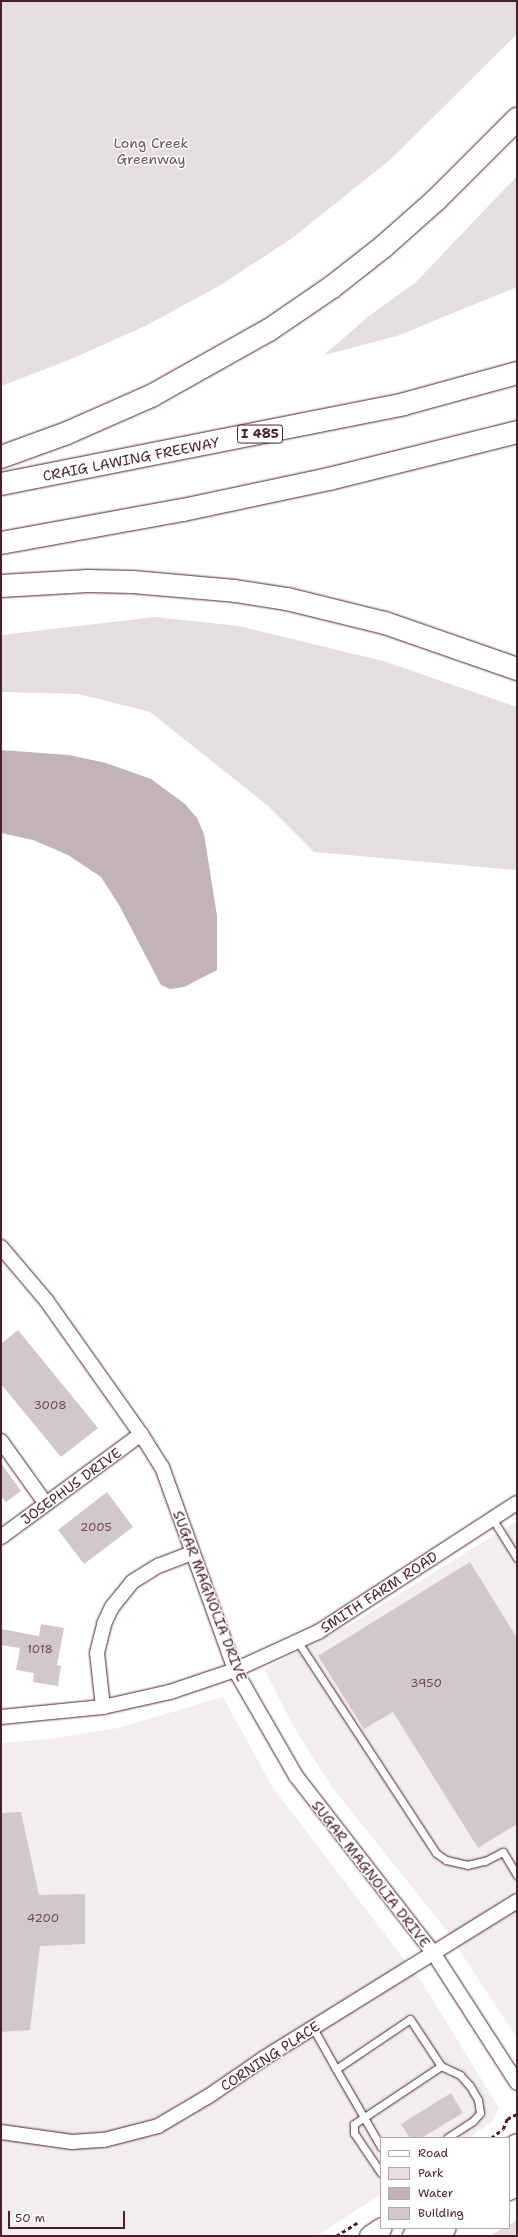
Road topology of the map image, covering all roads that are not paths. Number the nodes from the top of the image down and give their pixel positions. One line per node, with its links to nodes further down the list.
1 (517, 119): 4 (highway)
2 (517, 373): 5 (highway, CRAIG LAWING FREEWAY / I 485)
3 (517, 432): 6 (highway)
4 (1, 456)
5 (1, 484)
6 (1, 543)
7 (1, 586): 8 (highway)
8 (517, 669)
9 (1, 1247): 10 (street, SUGAR MAGNOLIA DRIVE)
10 (141, 1434): 13 (street, JOSEPHUS DRIVE); 16 (street, SUGAR MAGNOLIA DRIVE)
11 (1, 1442): 13 (street)
12 (517, 1503): 14 (street, SMITH FARM ROAD)
13 (46, 1504): 15 (street, JOSEPHUS DRIVE)
14 (492, 1518): 17 (lane); 18 (street, SMITH FARM ROAD)
15 (3, 1533)
16 (192, 1553): 19 (street, SUGAR MAGNOLIA DRIVE); 20 (street)
17 (517, 1558)
18 (298, 1642): 19 (street, SMITH FARM ROAD); 22 (lane)
19 (235, 1670): 20 (street, SMITH FARM ROAD); 24 (street, SUGAR MAGNOLIA DRIVE)
20 (102, 1707): 21 (street, SMITH FARM ROAD)
21 (1, 1717)
22 (517, 1875)
23 (517, 1901): 24 (street, CORNING PLACE)
24 (434, 1954): 25 (street, CORNING PLACE); 28 (street, SUGAR MAGNOLIA DRIVE)
25 (313, 2028): 27 (lane); 30 (street, CORNING PLACE)
26 (441, 2066): 27 (lane); 29 (lane); 31 (lane)
27 (336, 2069): 29 (lane)
28 (517, 2083)
29 (363, 2118): 32 (lane); 33 (lane)
30 (1, 2132)
31 (449, 2137)
32 (380, 2145)
33 (380, 2172)
34 (380, 2229): 36 (main road)
35 (444, 2229): 37 (main road)
36 (370, 2236)
37 (433, 2236)

